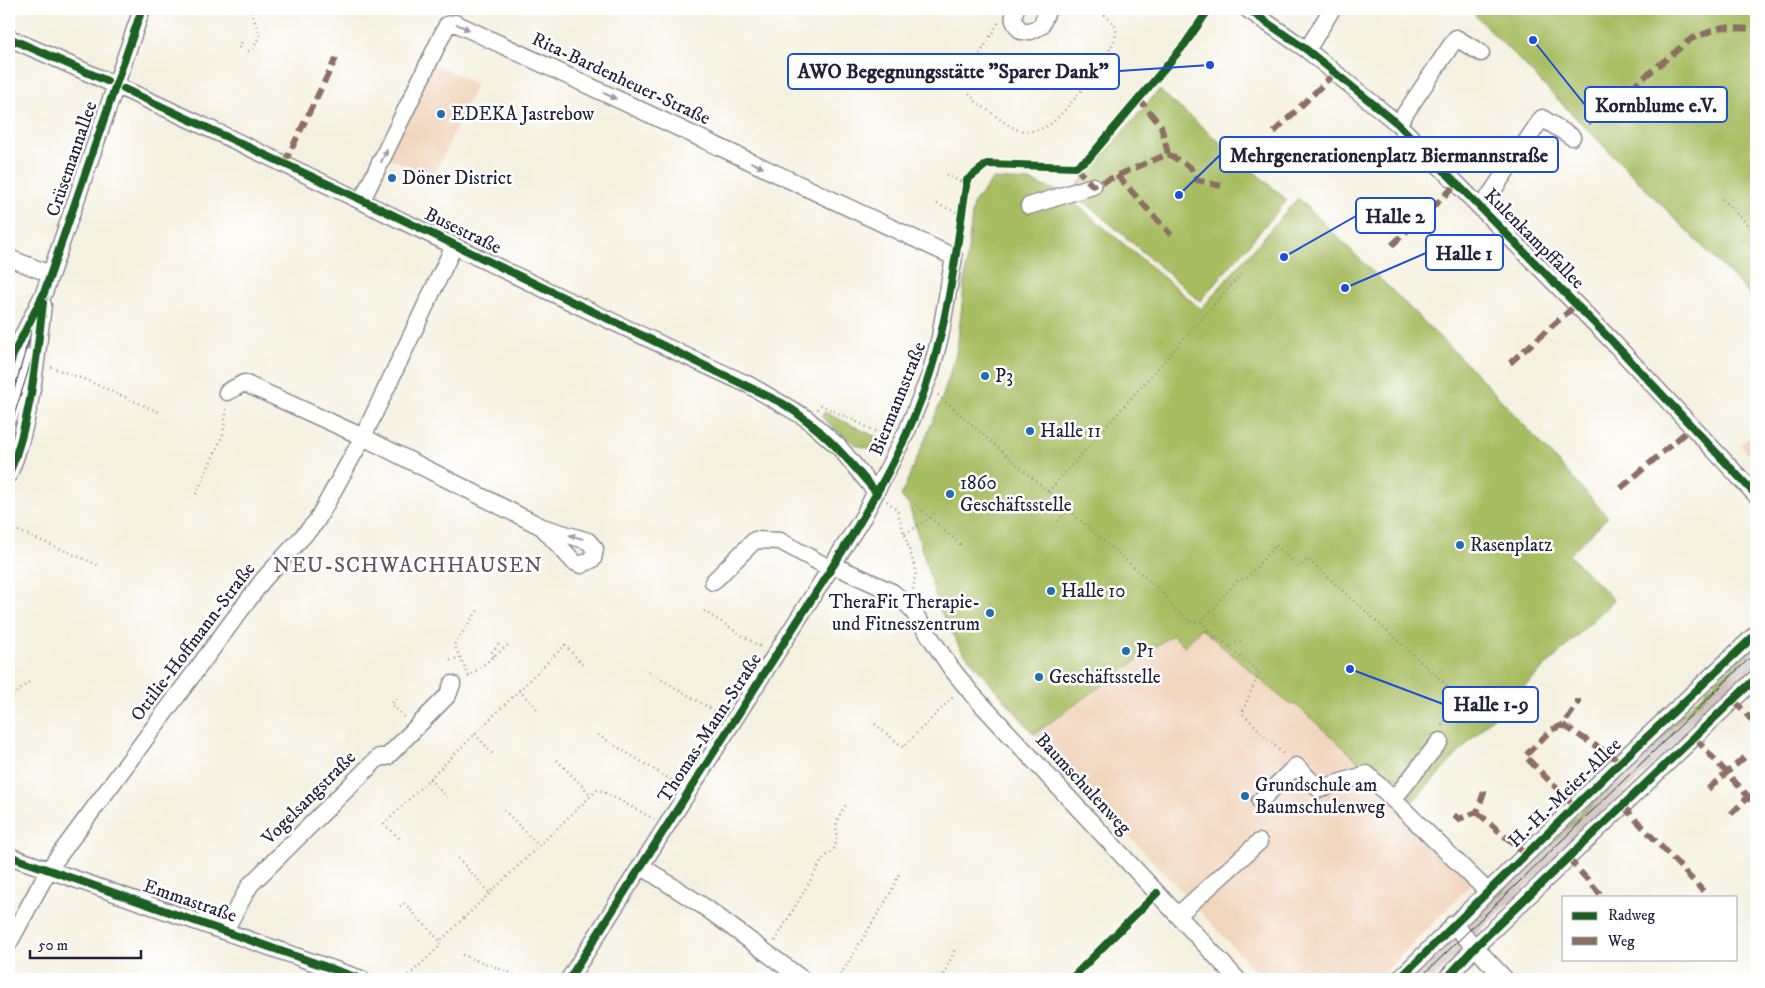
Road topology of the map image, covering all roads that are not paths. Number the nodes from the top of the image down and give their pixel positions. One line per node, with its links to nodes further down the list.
1 (142, 9): 9 (street, Crüsemannallee)
2 (1048, 9): 5 (street)
3 (1246, 9): 7 (street, Kulenkampffallee)
4 (1332, 9): 7 (street)
5 (1014, 12)
6 (9, 38): 9 (street, Busestraße)
7 (1307, 50): 10 (street, Kulenkampffallee)
8 (1481, 53): 10 (street)
9 (116, 85): 13 (street, Busestraße); 19 (street, Crüsemannallee)
10 (1398, 124): 15 (street, Kulenkampffallee)
11 (1572, 137): 15 (street)
12 (1093, 186): 14 (street)
13 (362, 200): 16 (street, Busestraße); 17 (street, Rita-Bardenheuer-Straße, one-way to 17)
14 (1029, 206)
15 (1481, 208): 27 (street, Kulenkampffallee)
16 (454, 246): 24 (street, Ottilie-Hoffmann-Straße); 26 (street, Busestraße)
17 (954, 257): 26 (street, Biermannstraße)
18 (9, 258): 19 (street)
19 (50, 274): 20 (street, Crüsemannallee)
20 (44, 293): 21 (street, Crüsemannallee); 23 (street); 25 (street, Crüsemannallee)
21 (9, 367)
22 (227, 392): 24 (street)
23 (9, 417)
24 (363, 437): 28 (street); 40 (street, Ottilie-Hoffmann-Straße)
25 (9, 474)
26 (876, 492): 29 (street, Thomas-Mann-Straße)
27 (1756, 495)
28 (542, 527)
29 (832, 567): 30 (street, Baumschulenweg); 39 (street, Thomas-Mann-Straße); 42 (street, Baumschulenweg)
30 (713, 582)
31 (1756, 634): 41 (street, H.-H.-Meier-Allee)
32 (1756, 678): 46 (street)
33 (452, 684): 44 (street, Vogelsangstraße)
34 (1438, 737): 35 (street)
35 (1394, 800): 36 (street); 41 (street)
36 (1260, 801)
37 (1259, 842): 42 (street)
38 (9, 856): 40 (street, Emmastraße)
39 (641, 866): 48 (street, Thomas-Mann-Straße); 49 (street)
40 (49, 870): 44 (street, Emmastraße); 45 (street, Ottilie-Hoffmann-Straße)
41 (1487, 891): 43 (street, H.-H.-Meier-Allee)
42 (1178, 915): 50 (street, Baumschulenweg)
43 (1453, 924): 46 (street); 51 (street, H.-H.-Meier-Allee)
44 (225, 930): 47 (street, Emmastraße)
45 (9, 943)
46 (1475, 948): 52 (street); 53 (street)
47 (361, 979)
48 (569, 979)
49 (802, 979)
50 (1238, 979)
51 (1399, 979)
52 (1446, 979)
53 (1505, 979)

